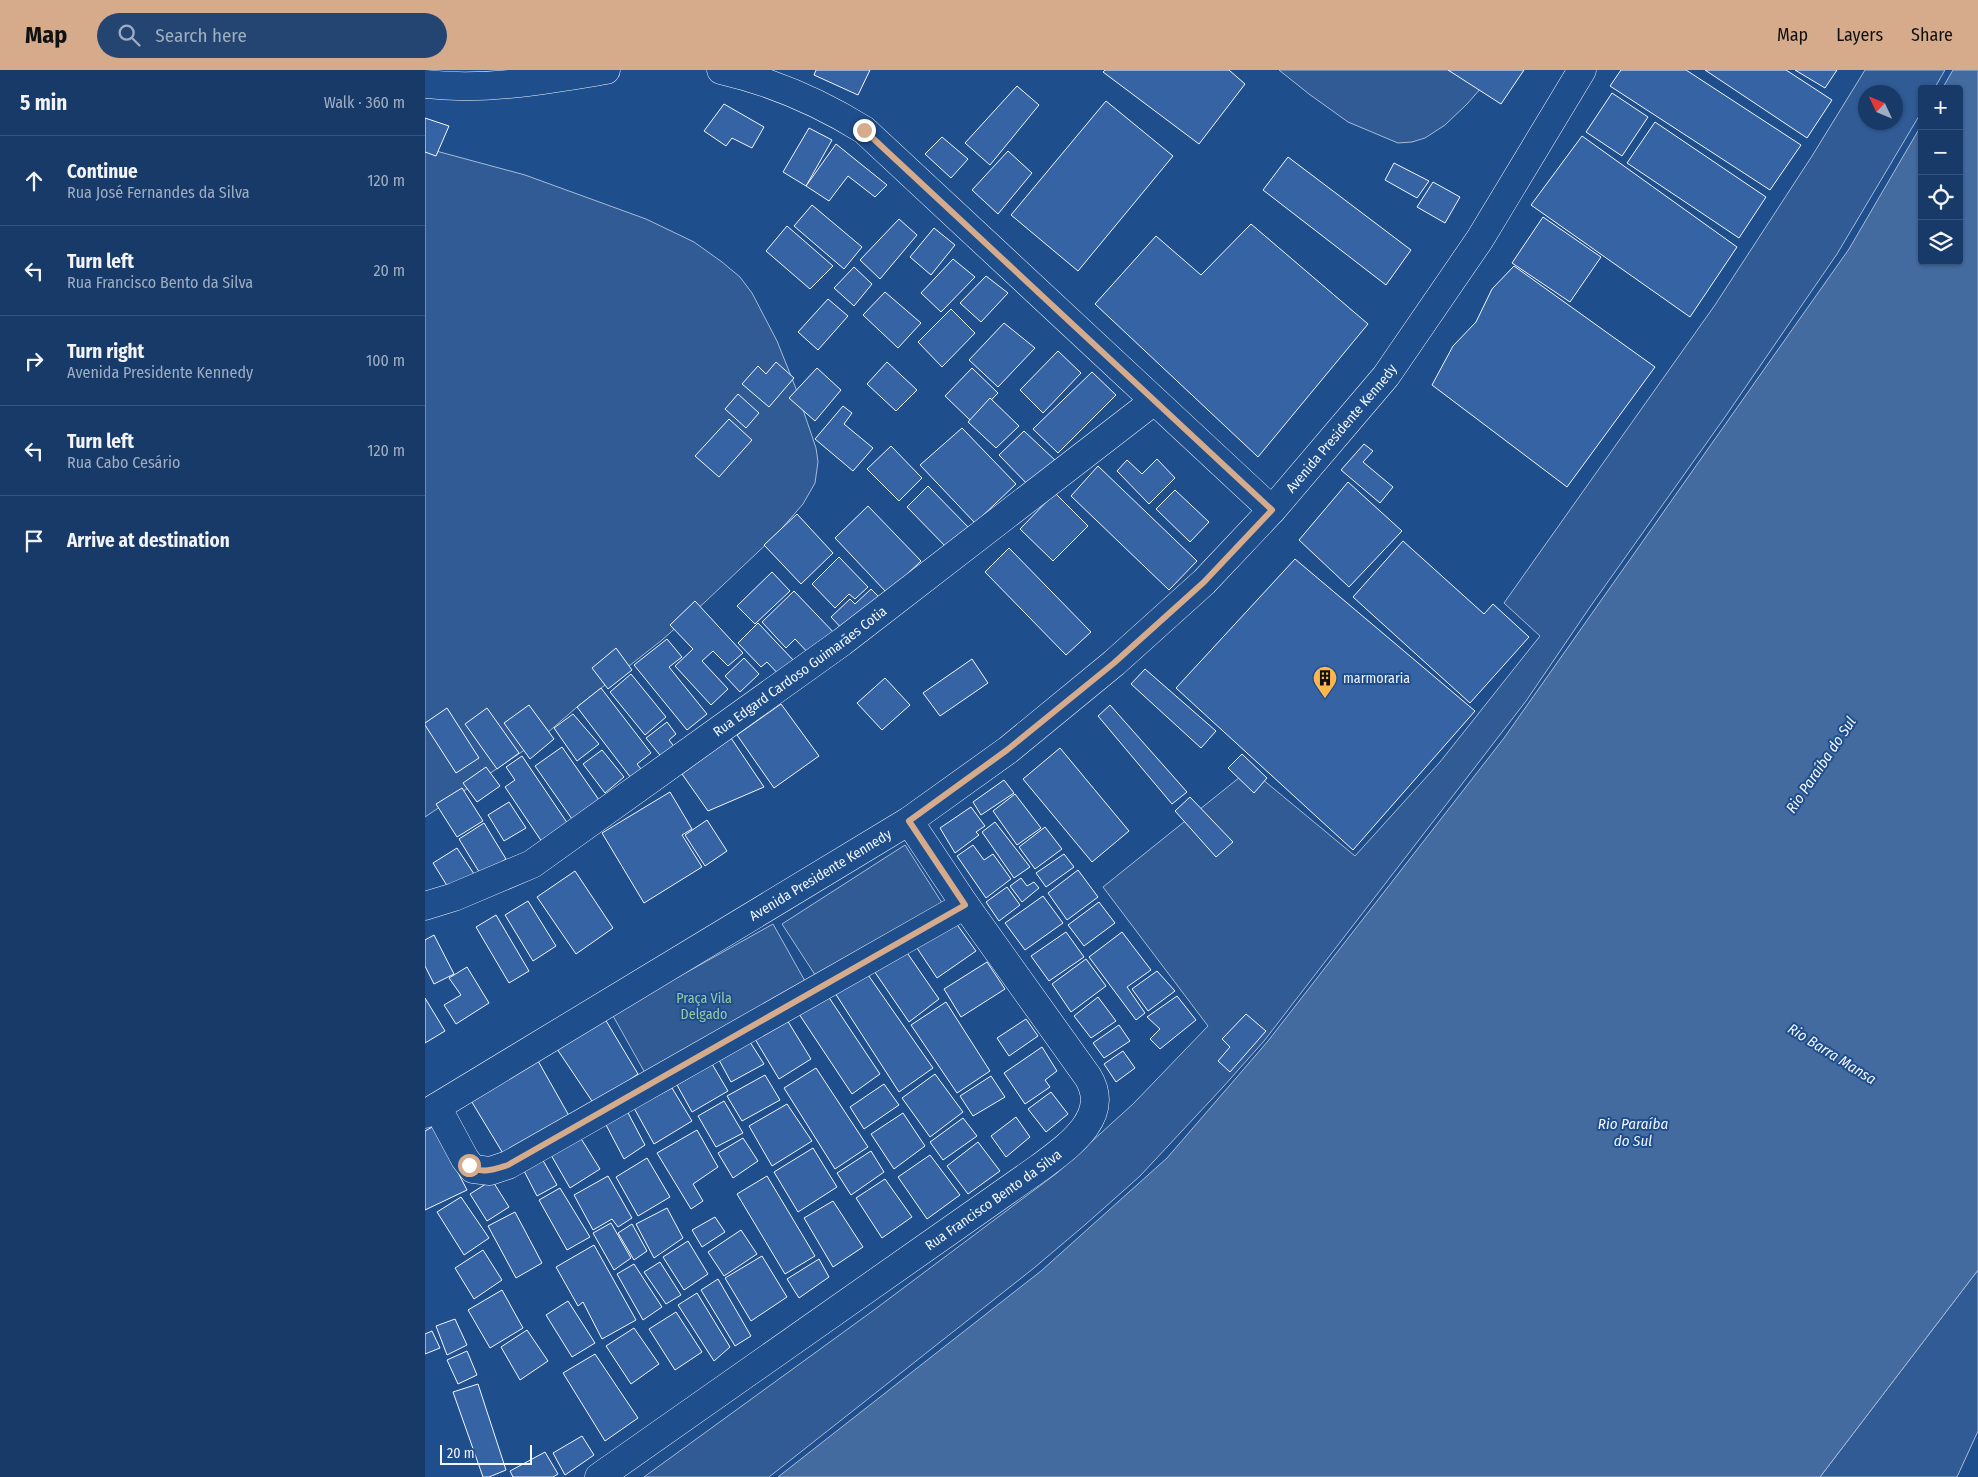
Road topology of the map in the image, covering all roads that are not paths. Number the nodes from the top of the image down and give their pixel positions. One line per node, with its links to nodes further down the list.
1 (606, 70): 4 (street)
2 (721, 70): 5 (street)
3 (1582, 70): 6 (street, Avenida Presidente Kennedy)
4 (425, 84)
5 (1154, 401): 6 (street); 9 (street, Rua Edgard Cardoso Guimarães Cotia)
6 (1272, 510): 7 (street, Avenida Presidente Kennedy)
7 (909, 821): 8 (street, Rua Francisco Bento da Silva); 10 (street, Avenida Presidente Kennedy)
8 (965, 905): 10 (street); 11 (street, Rua Francisco Bento da Silva)
9 (425, 906)
10 (431, 1110)
11 (599, 1477)

